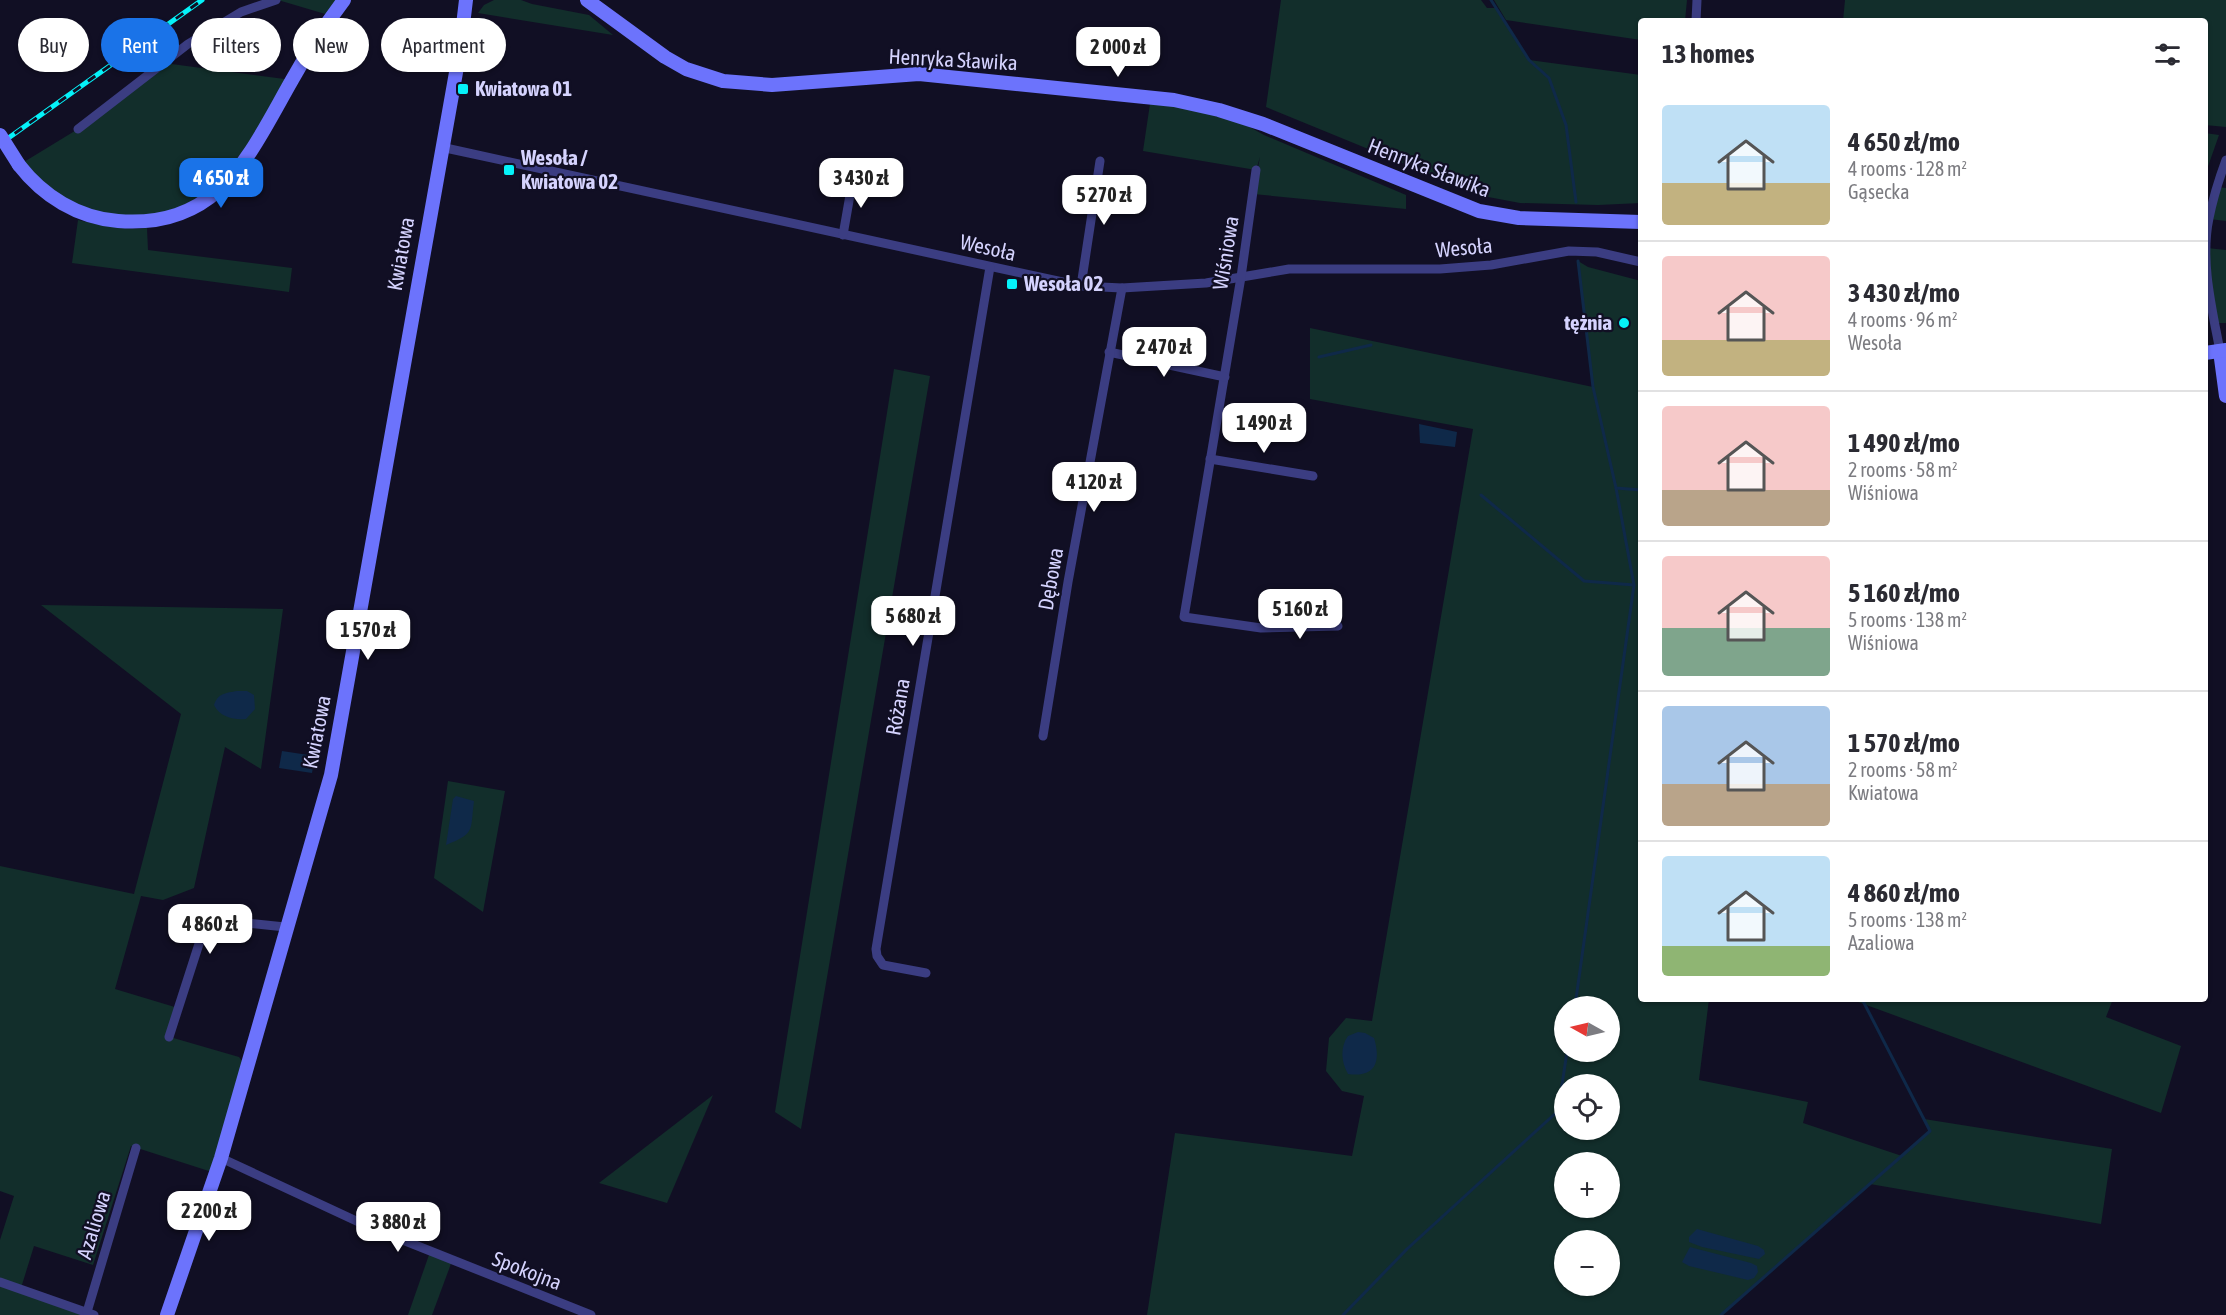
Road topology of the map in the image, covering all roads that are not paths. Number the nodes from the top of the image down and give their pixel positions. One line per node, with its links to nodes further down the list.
1 (276, 0): 7 (street)
2 (344, 0): 8 (main road, bridge)
3 (466, 0): 9 (main road, Kwiatowa)
4 (1697, 0): 6 (street)
5 (586, 1): 14 (main road, Henryka Sławika)
6 (1696, 18)
7 (78, 129)
8 (0, 135)
9 (441, 147): 16 (street, Wesoła); 32 (main road, Kwiatowa)
10 (2226, 160): 15 (street)
11 (1100, 161): 21 (street)
12 (1256, 170): 20 (street, Wiśniowa)
13 (853, 178): 16 (street)
14 (1638, 222)
15 (2208, 228)
16 (843, 234): 18 (street, Wesoła)
17 (1638, 261): 20 (street, Wesoła)
18 (990, 267): 21 (street, Wesoła); 33 (street, Różana)
19 (2208, 271): 23 (street)
20 (1241, 277): 22 (street, Wesoła); 26 (street, Wiśniowa)
21 (1081, 286): 22 (street, Wesoła)
22 (1122, 288): 24 (street, Dębowa)
23 (2223, 351): 25 (main road); 27 (main road)
24 (1109, 352): 26 (street); 31 (street, Dębowa)
25 (2208, 353)
26 (1225, 377): 28 (street, Wiśniowa)
27 (2226, 396)
28 (1210, 459): 29 (street); 30 (street, Wiśniowa)
29 (1313, 476)
30 (1338, 626)
31 (1043, 736)
32 (285, 927): 34 (street); 36 (main road, Kwiatowa)
33 (926, 973)
34 (169, 1037)
35 (136, 1148): 38 (street, Azaliowa)
36 (221, 1158): 39 (main road, Kwiatowa); 40 (street, Spokojna)
37 (0, 1282): 38 (street, Azaliowa)
38 (90, 1314)
39 (167, 1315)
40 (591, 1315)

